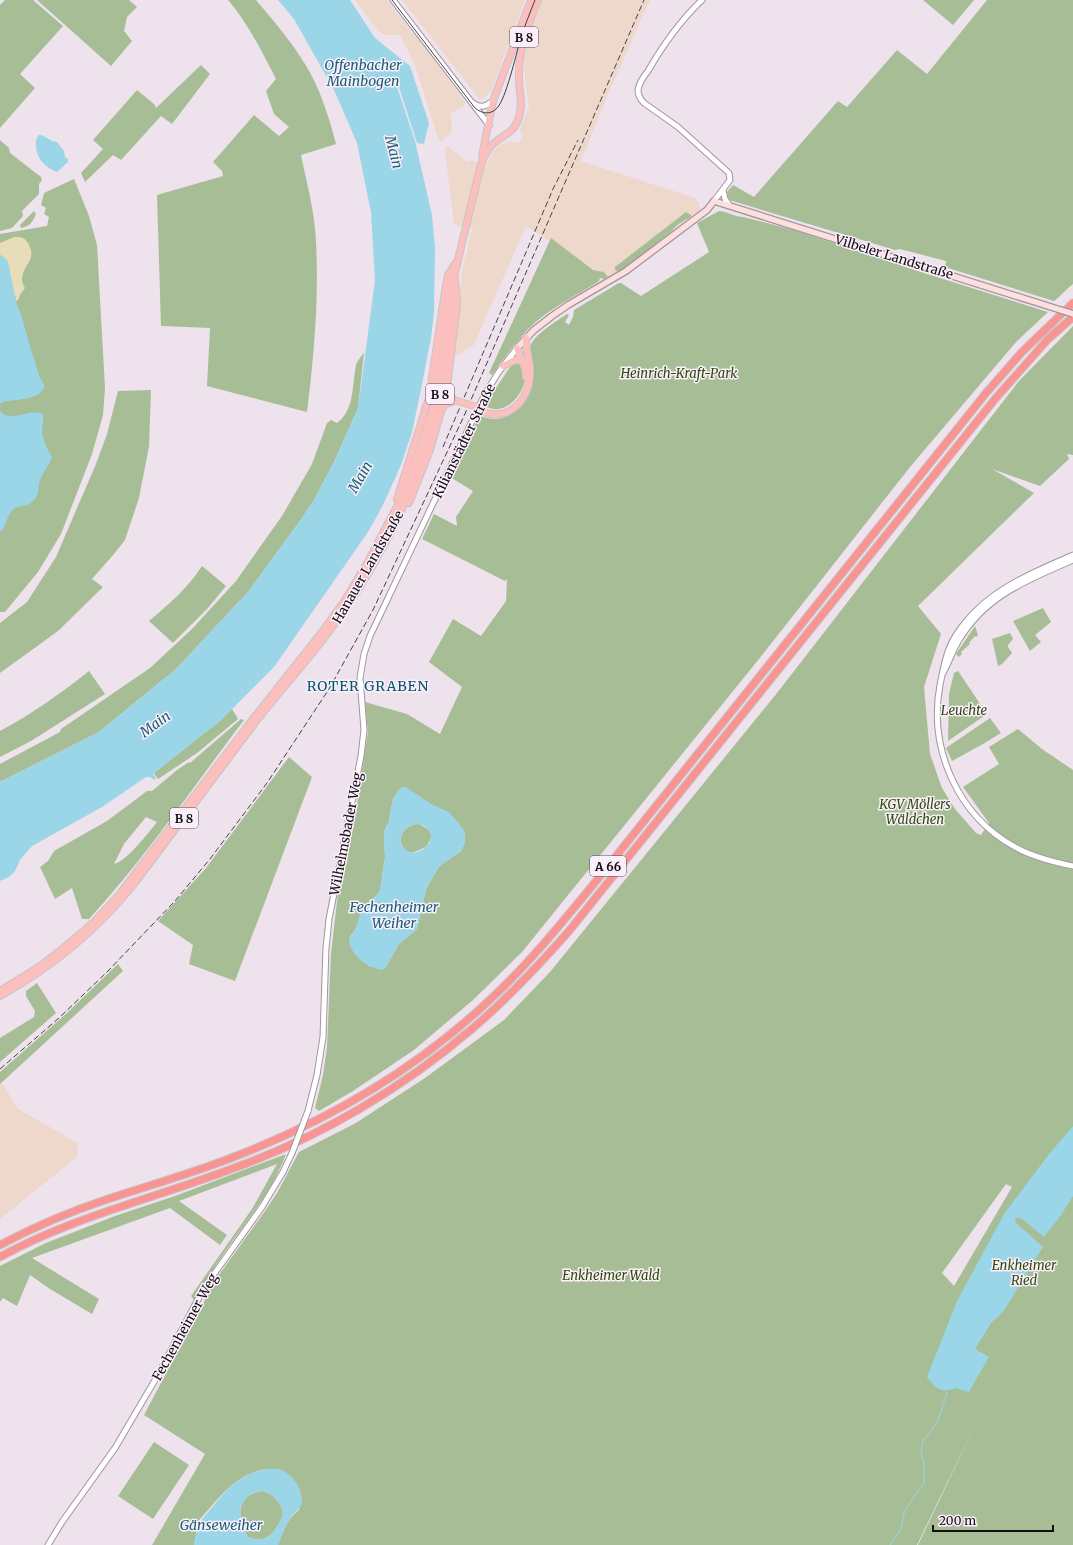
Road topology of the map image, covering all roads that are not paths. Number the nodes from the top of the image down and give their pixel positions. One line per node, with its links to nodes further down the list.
1 (393, 0): 7 (street)
2 (531, 0): 5 (main road, Hanauer Landstraße / B 8)
3 (538, 0): 6 (main road, Hanauer Landstraße / B 8)
4 (702, 0): 11 (street)
5 (504, 70): 6 (main road); 8 (main road, Hanauer Landstraße / B 8)
6 (518, 76): 10 (main road, Hanauer Landstraße / B 8)
7 (469, 98): 8 (street); 9 (street)
8 (493, 101): 9 (main road, Hanauer Landstraße / B 8)
9 (489, 125): 10 (main road, Hanauer Landstraße / B 8)
10 (481, 164): 16 (main road, Hanauer Landstraße / B 8)
11 (722, 190): 12 (street); 13 (street)
12 (714, 201): 13 (main road, Vilbeler Landstraße); 14 (main road); 15 (main road, Kilianstädter Straße)
13 (729, 205): 14 (main road); 19 (main road, Vilbeler Landstraße, bridge)
14 (707, 210): 15 (main road, Kilianstädter Straße)
15 (683, 227): 20 (main road, Kilianstädter Straße)
16 (458, 258): 17 (main road, Hanauer Landstraße / B 8); 24 (main road)
17 (455, 276): 25 (main road); 28 (main road, Hanauer Landstraße / B 8); 29 (main road, Hanauer Landstraße / B 8)
18 (1073, 303): 39 (highway, A 66)
19 (1073, 315): 40 (highway, A 66)
20 (526, 338): 21 (main road, Kilianstädter Straße); 22 (main road)
21 (517, 348): 22 (main road); 23 (street, Kilianstädter Straße)
22 (526, 360): 23 (main road); 27 (main road, bridge)
23 (503, 366): 33 (street, Kilianstädter Straße)
24 (431, 387): 25 (main road, bridge); 26 (main road, bridge)
25 (447, 387): 27 (main road)
26 (436, 396): 27 (main road, bridge); 28 (main road, bridge)
27 (452, 401): 29 (main road)
28 (387, 527): 35 (main road, Hanauer Landstraße / B 8)
29 (389, 536): 35 (main road, Hanauer Landstraße / B 8)
30 (1073, 555): 32 (street)
31 (1073, 560): 32 (street)
32 (973, 617): 34 (street)
33 (370, 636): 38 (street, Wilhelmsbader Weg)
34 (1073, 866)
35 (52, 960): 36 (main road, B 8); 37 (main road, B 8)
36 (0, 991)
37 (0, 996)
38 (323, 1033): 41 (street, Fechenheimer Weg, bridge)
39 (0, 1245)
40 (0, 1257)
41 (48, 1545)

